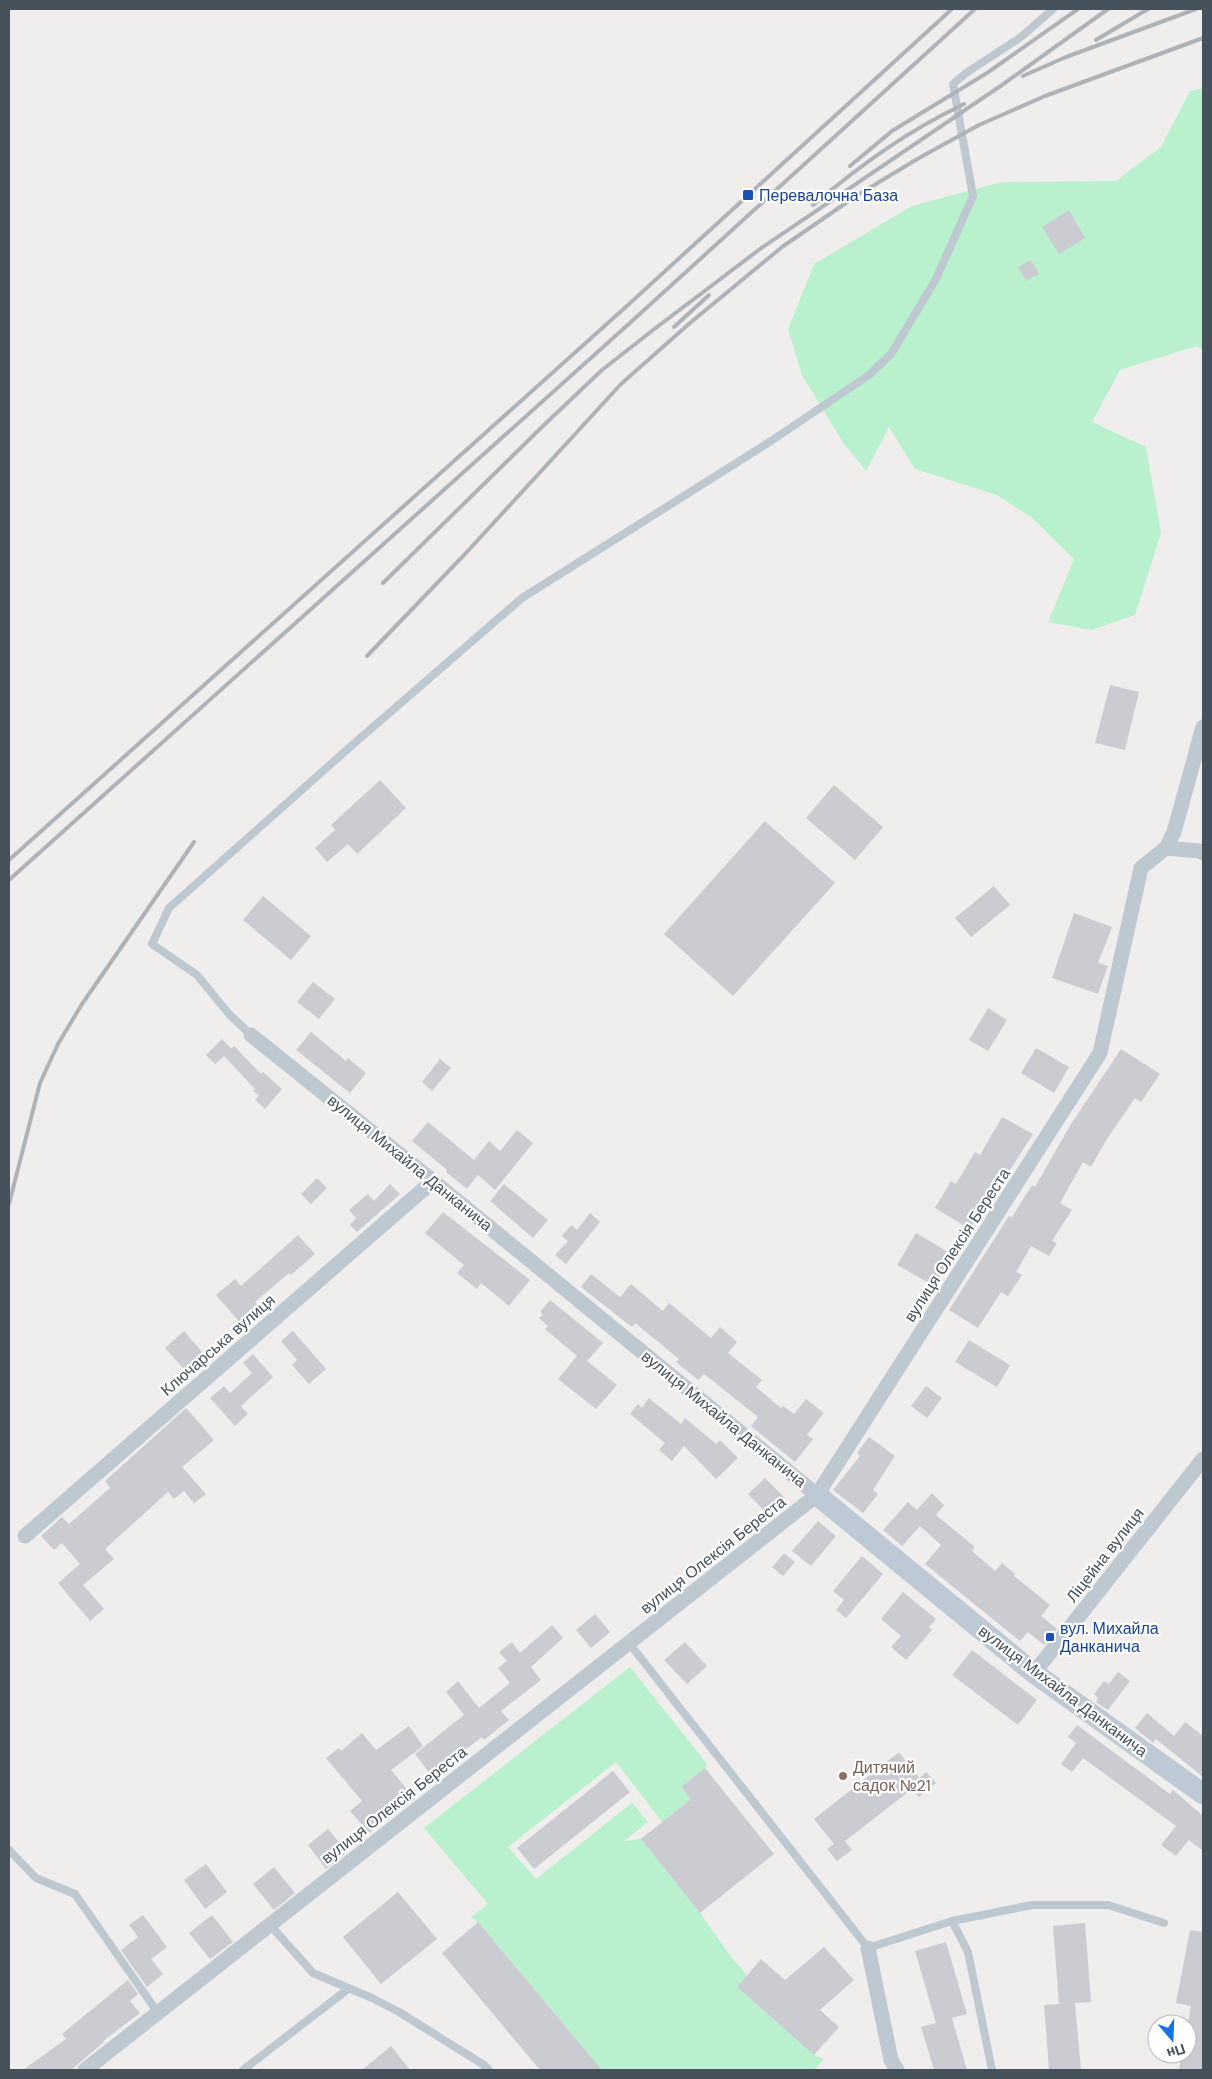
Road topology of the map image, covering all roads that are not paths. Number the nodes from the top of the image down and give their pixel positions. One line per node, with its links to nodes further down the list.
1 (1054, 9): 5 (lane)
2 (1203, 728): 3 (street, вулиця Олексія Береста)
3 (1166, 848): 4 (street); 8 (street, вулиця Олексія Береста)
4 (1203, 853)
5 (251, 1036): 6 (street, вулиця Михайла Данканича)
6 (433, 1181): 8 (street, вулиця Михайла Данканича); 9 (street, Ключарська вулиця)
7 (1203, 1459): 11 (street, Ліцейна вулиця)
8 (817, 1495): 10 (street, вулиця Олексія Береста); 11 (street, вулиця Михайла Данканича)
9 (25, 1536)
10 (630, 1643): 16 (street, вулиця Олексія Береста); 17 (lane)
11 (1034, 1673): 12 (street, вулиця Михайла Данканича)
12 (1203, 1794)
13 (9, 1850): 19 (lane)
14 (952, 1921): 15 (lane); 17 (lane); 24 (lane)
15 (1164, 1923)
16 (270, 1925): 18 (lane); 19 (street, вулиця Олексія Береста)
17 (868, 1948): 23 (street)
18 (348, 1989): 21 (lane); 22 (lane)
19 (158, 2013): 20 (street, вулиця Олексія Береста)
20 (85, 2070)
21 (244, 2070)
22 (489, 2070)
23 (898, 2070)
24 (992, 2070)

